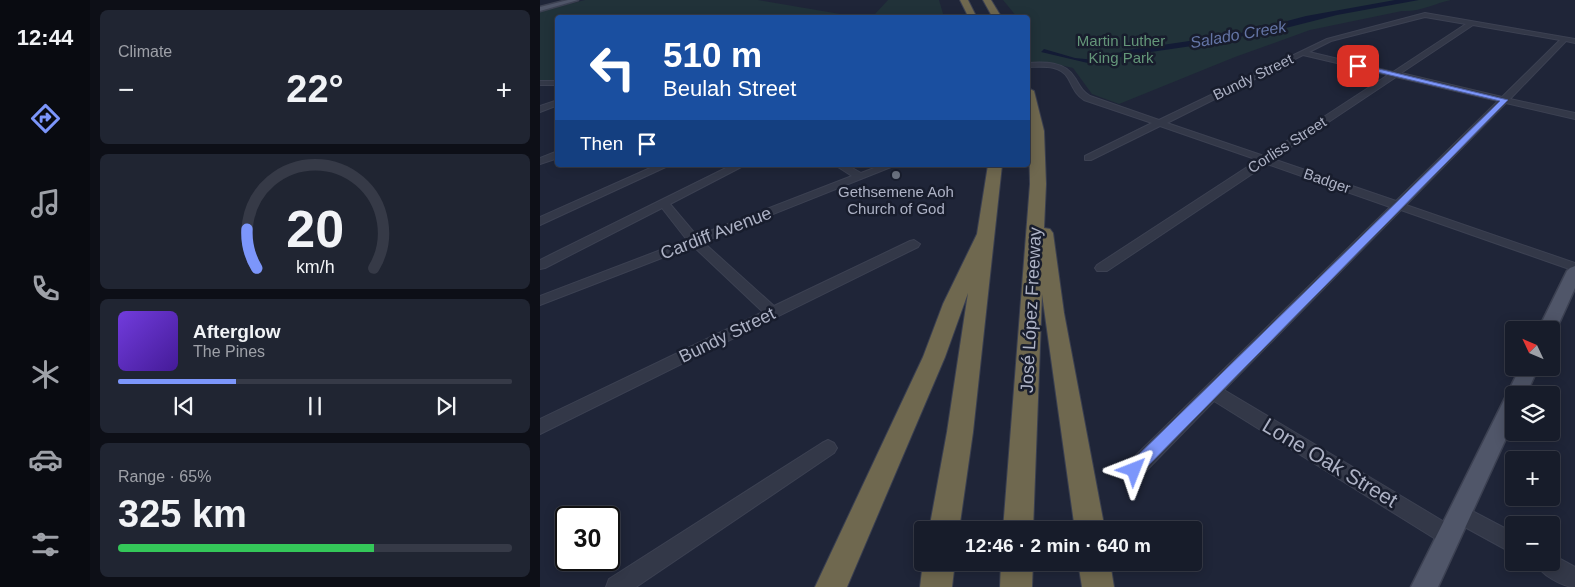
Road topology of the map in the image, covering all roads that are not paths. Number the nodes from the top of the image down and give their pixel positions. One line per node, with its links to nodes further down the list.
1 (575, 0): 4 (main road)
2 (964, 0): 5 (highway)
3 (987, 0): 6 (highway)
4 (540, 9)
5 (972, 15)
6 (996, 15)
7 (1425, 15): 8 (street); 10 (street, Bundy Street)
8 (1472, 23): 9 (street); 12 (street, Corliss Street)
9 (1570, 40): 16 (street)
10 (1303, 53): 12 (street); 20 (street, Bundy Street)
11 (1030, 65): 20 (street, Badger)
12 (1394, 75): 16 (street); 23 (street, Corliss Street)
13 (540, 83): 14 (street)
14 (555, 84)
15 (1030, 100): 31 (highway, José López Freeway)
16 (1505, 100): 19 (street); 33 (street)
17 (555, 103): 18 (street)
18 (540, 109)
19 (1575, 116)
20 (1160, 122): 22 (street, Bundy Street); 23 (street, Badger)
21 (555, 155): 24 (street)
22 (1088, 158)
23 (1265, 159): 33 (street, Badger); 40 (street, Corliss Street)
24 (540, 161)
25 (661, 167): 34 (street)
26 (736, 167): 32 (street)
27 (843, 167): 30 (street)
28 (886, 167): 30 (street, Cardiff Avenue)
29 (995, 167): 35 (highway)
30 (860, 177): 36 (street, Cardiff Avenue)
31 (1038, 184): 52 (highway, José López Freeway); 53 (highway)
32 (664, 204): 36 (street); 38 (street)
33 (1399, 205): 39 (street, Badger); 45 (street)
34 (540, 221)
35 (986, 234): 51 (highway); 62 (highway)
36 (695, 241): 42 (street, Cardiff Avenue); 43 (street)
37 (914, 244): 43 (street, Bundy Street)
38 (540, 265)
39 (1575, 266)
40 (1102, 268)
41 (1575, 271): 44 (main road)
42 (540, 301)
43 (773, 313): 47 (street, Bundy Street)
44 (1551, 321)
45 (1212, 391): 49 (street); 54 (street, Lone Oak Street)
46 (1505, 418): 50 (main road)
47 (540, 427)
48 (828, 448): 61 (street)
49 (1134, 470)
50 (1459, 513): 54 (main road); 55 (street)
51 (945, 521)
52 (1019, 521)
53 (1089, 521)
54 (1449, 536): 66 (main road)
55 (1505, 539)
56 (1560, 570): 60 (street)
57 (938, 571): 63 (highway)
58 (1017, 571): 64 (highway)
59 (1095, 571): 65 (highway)
60 (1575, 579)
61 (617, 587)
62 (831, 587)
63 (936, 587)
64 (1016, 587)
65 (1098, 587)
66 (1424, 587)

